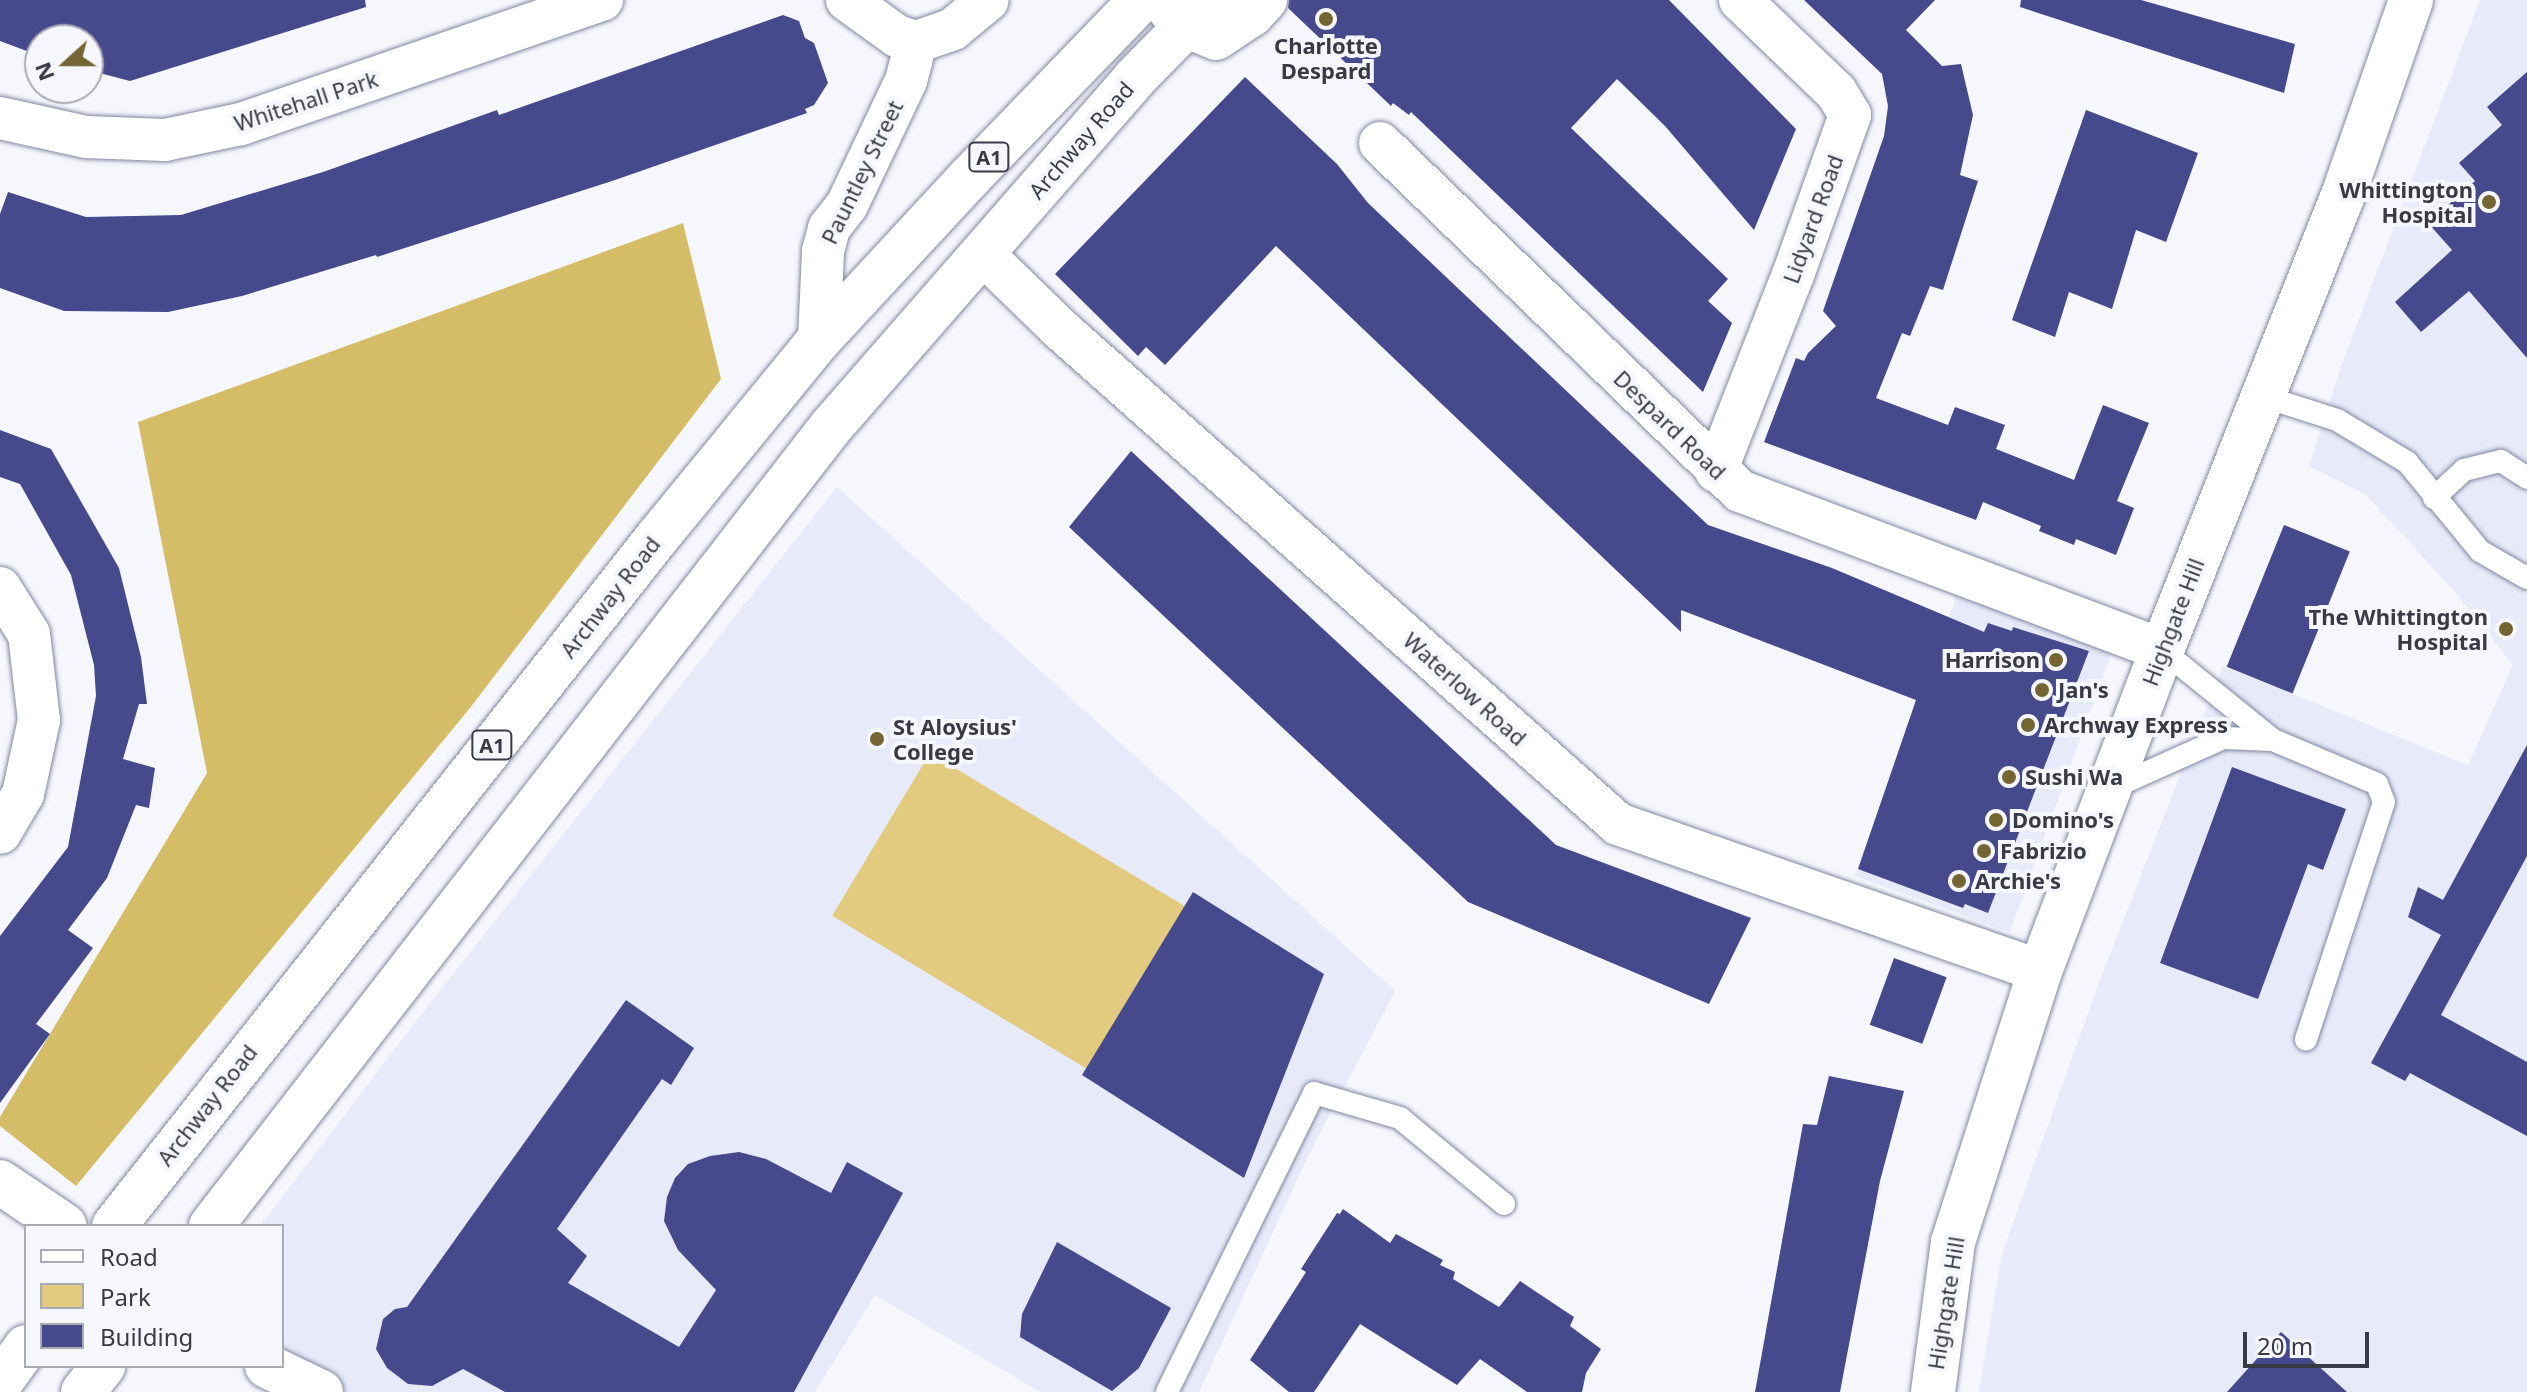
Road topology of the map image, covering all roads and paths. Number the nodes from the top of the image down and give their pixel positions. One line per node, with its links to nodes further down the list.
1 (602, 0): 10 (street, Whitehall Park)
2 (847, 0): 9 (street)
3 (988, 0): 9 (street)
4 (1141, 0): 13 (main road, Archway Road / A1)
5 (1265, 0): 8 (main road)
6 (1740, 0): 15 (street, Lidyard Road)
7 (2410, 0): 14 (main road, Highgate Hill)
8 (1186, 9): 12 (main road, Archway Road / A1)
9 (916, 42): 13 (street, Pauntley Street)
10 (0, 118)
11 (1380, 143): 15 (street, Despard Road)
12 (982, 253): 24 (street, Waterlow Road); 28 (main road, Archway Road / A1)
13 (819, 340): 27 (main road, Archway Road / A1)
14 (2262, 396): 17 (lane); 20 (main road, Highgate Hill)
15 (1716, 471): 20 (street, Despard Road)
16 (2527, 478): 17 (lane)
17 (2434, 498): 18 (lane)
18 (2527, 578)
19 (0, 588): 23 (street)
20 (2162, 650): 21 (lane); 22 (main road, Highgate Hill)
21 (2273, 740): 22 (lane); 25 (lane)
22 (2110, 789): 24 (main road, Highgate Hill)
23 (0, 833)
24 (2040, 971): 34 (main road, Highgate Hill)
25 (2306, 1039)
26 (1504, 1204): 33 (lane)
27 (116, 1224)
28 (213, 1224)
29 (24, 1350): 31 (main road)
30 (101, 1368): 32 (main road)
31 (0, 1383)
32 (83, 1392)
33 (1167, 1392)
34 (1933, 1392)

